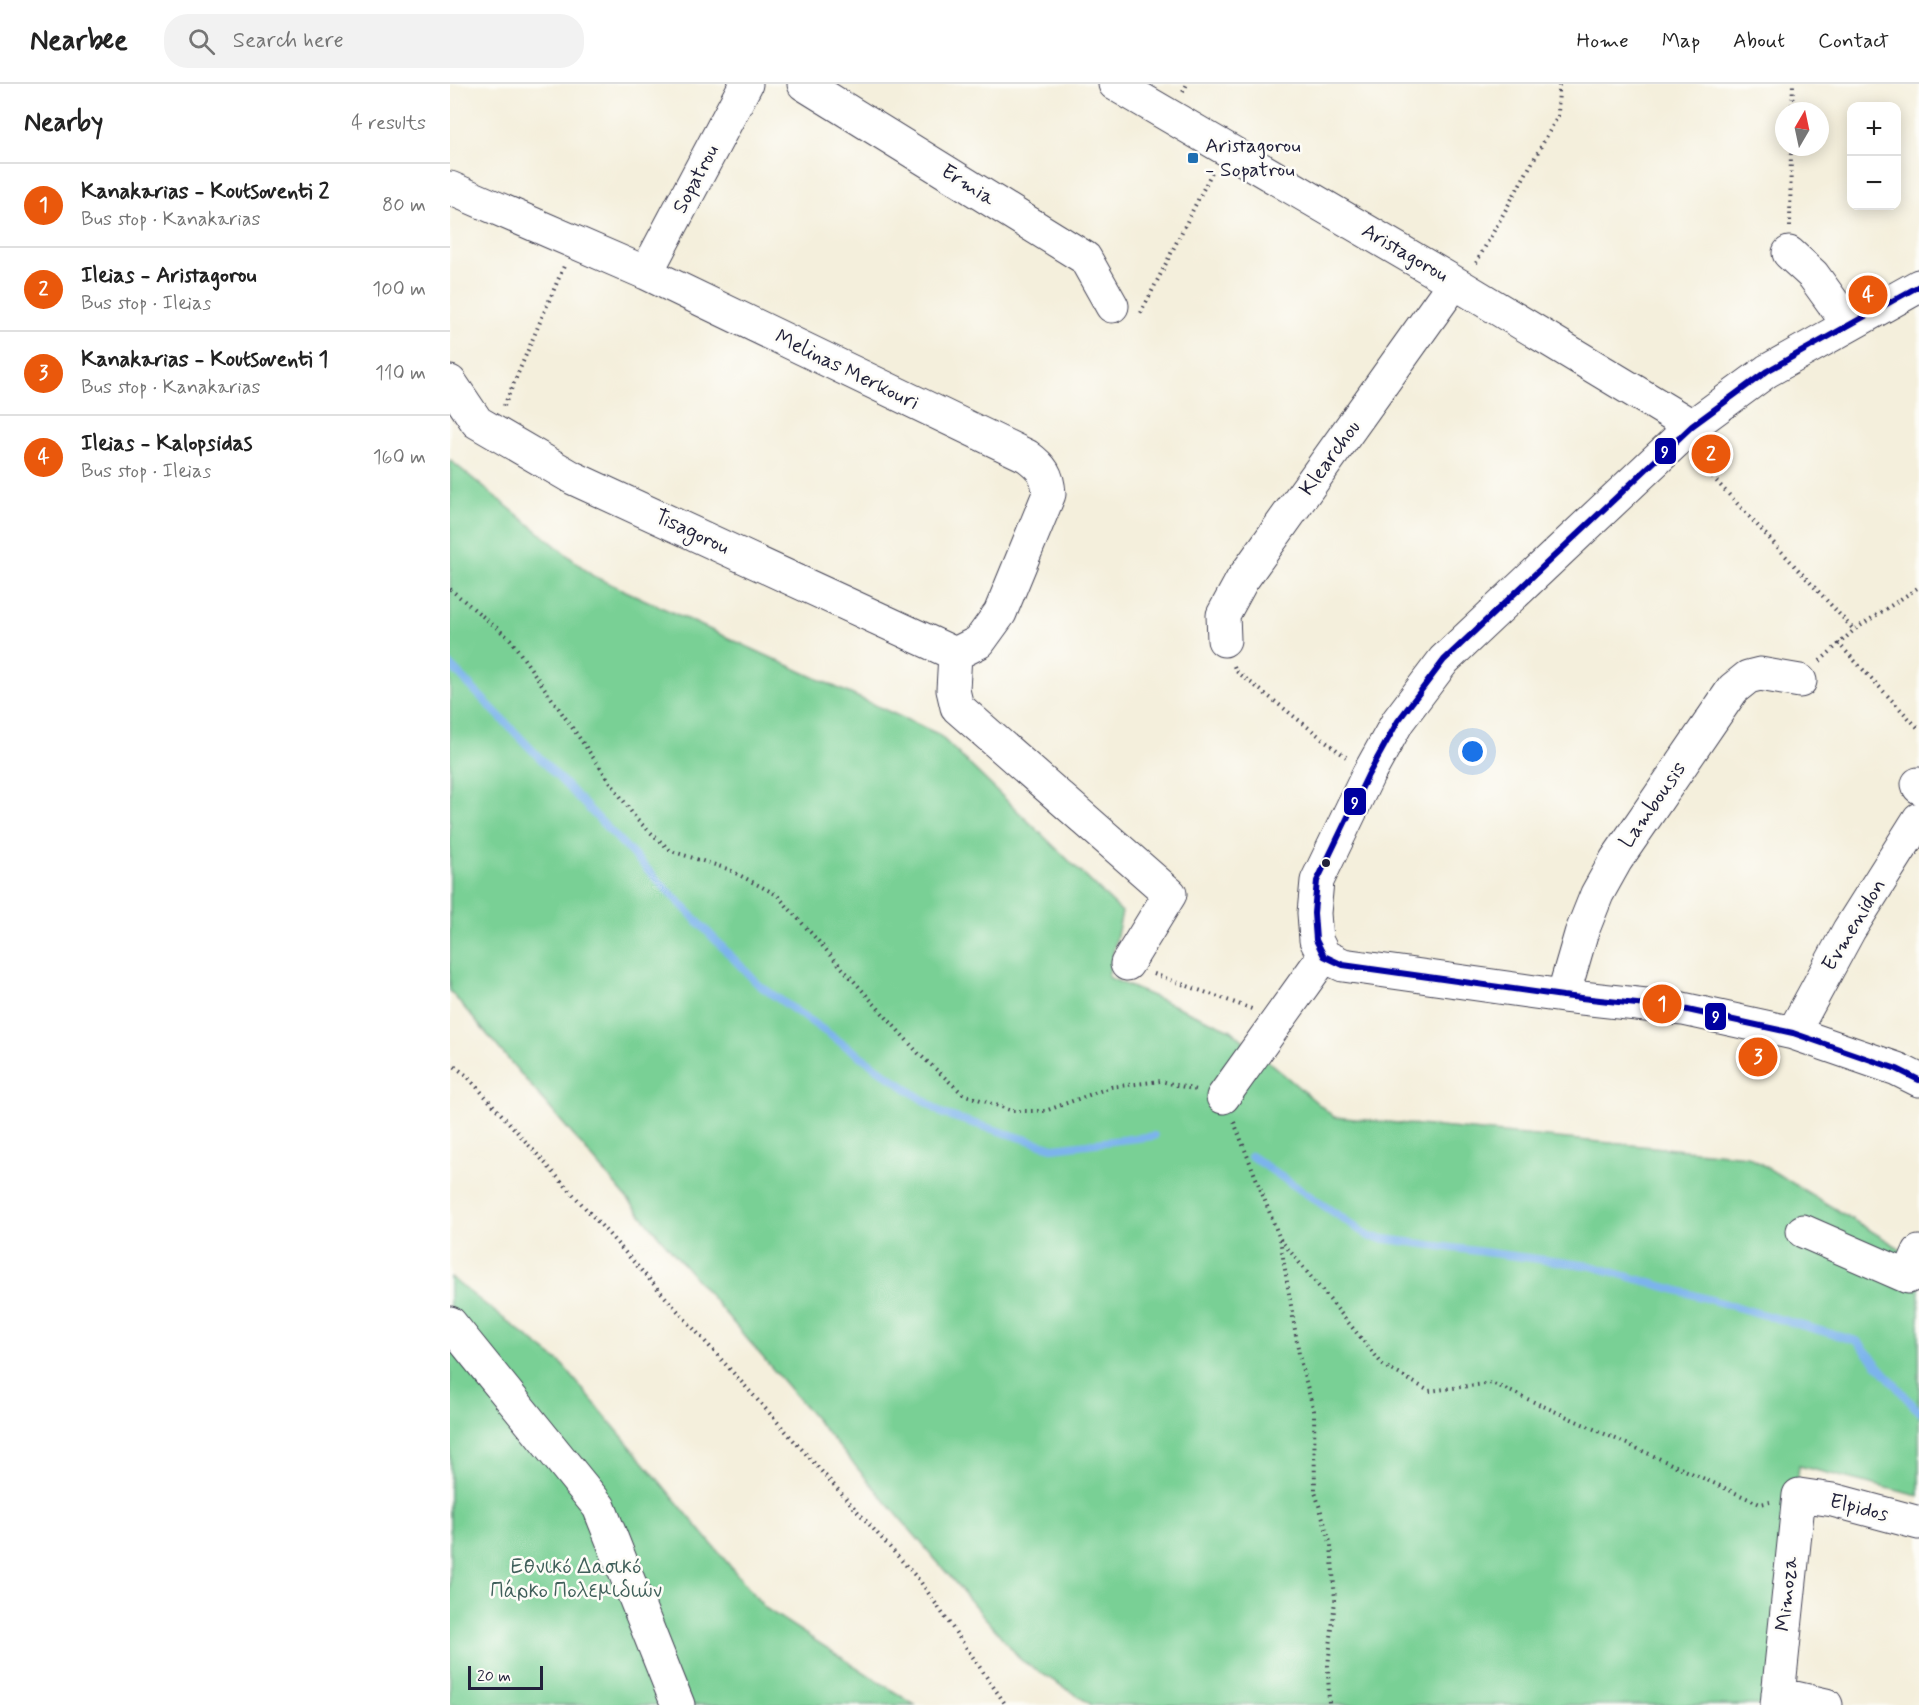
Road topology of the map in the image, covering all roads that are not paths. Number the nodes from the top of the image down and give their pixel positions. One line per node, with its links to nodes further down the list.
1 (746, 84): 6 (street, Sopatrou)
2 (804, 84): 9 (street, Ermia)
3 (1115, 84): 7 (street, Aristagorou)
4 (450, 188): 6 (street, Melinas Merkouri)
5 (1789, 253): 10 (street)
6 (646, 273): 14 (street, Melinas Merkouri)
7 (1458, 285): 12 (street, Aristagorou); 13 (street, Klearchou)
8 (1919, 286): 10 (street)
9 (1112, 306)
10 (1849, 325): 12 (street)
11 (450, 382): 14 (street, Tisagorou)
12 (1685, 433): 17 (street)
13 (1224, 640)
14 (955, 654): 18 (street)
15 (1800, 681): 19 (street, Lambousis)
16 (1919, 819): 20 (street, Evmenidon)
17 (1323, 956): 19 (street); 22 (street)
18 (1127, 964)
19 (1563, 996): 20 (street)
20 (1793, 1033): 21 (street)
21 (1919, 1080)
22 (1223, 1097)
23 (1803, 1231): 24 (street)
24 (1919, 1252)
25 (450, 1323): 29 (street)
26 (1798, 1495): 27 (street, Elpidos); 28 (street, Mimoza)
27 (1919, 1523)
28 (1778, 1700): 30 (street)
29 (678, 1705)
30 (1826, 1705)

